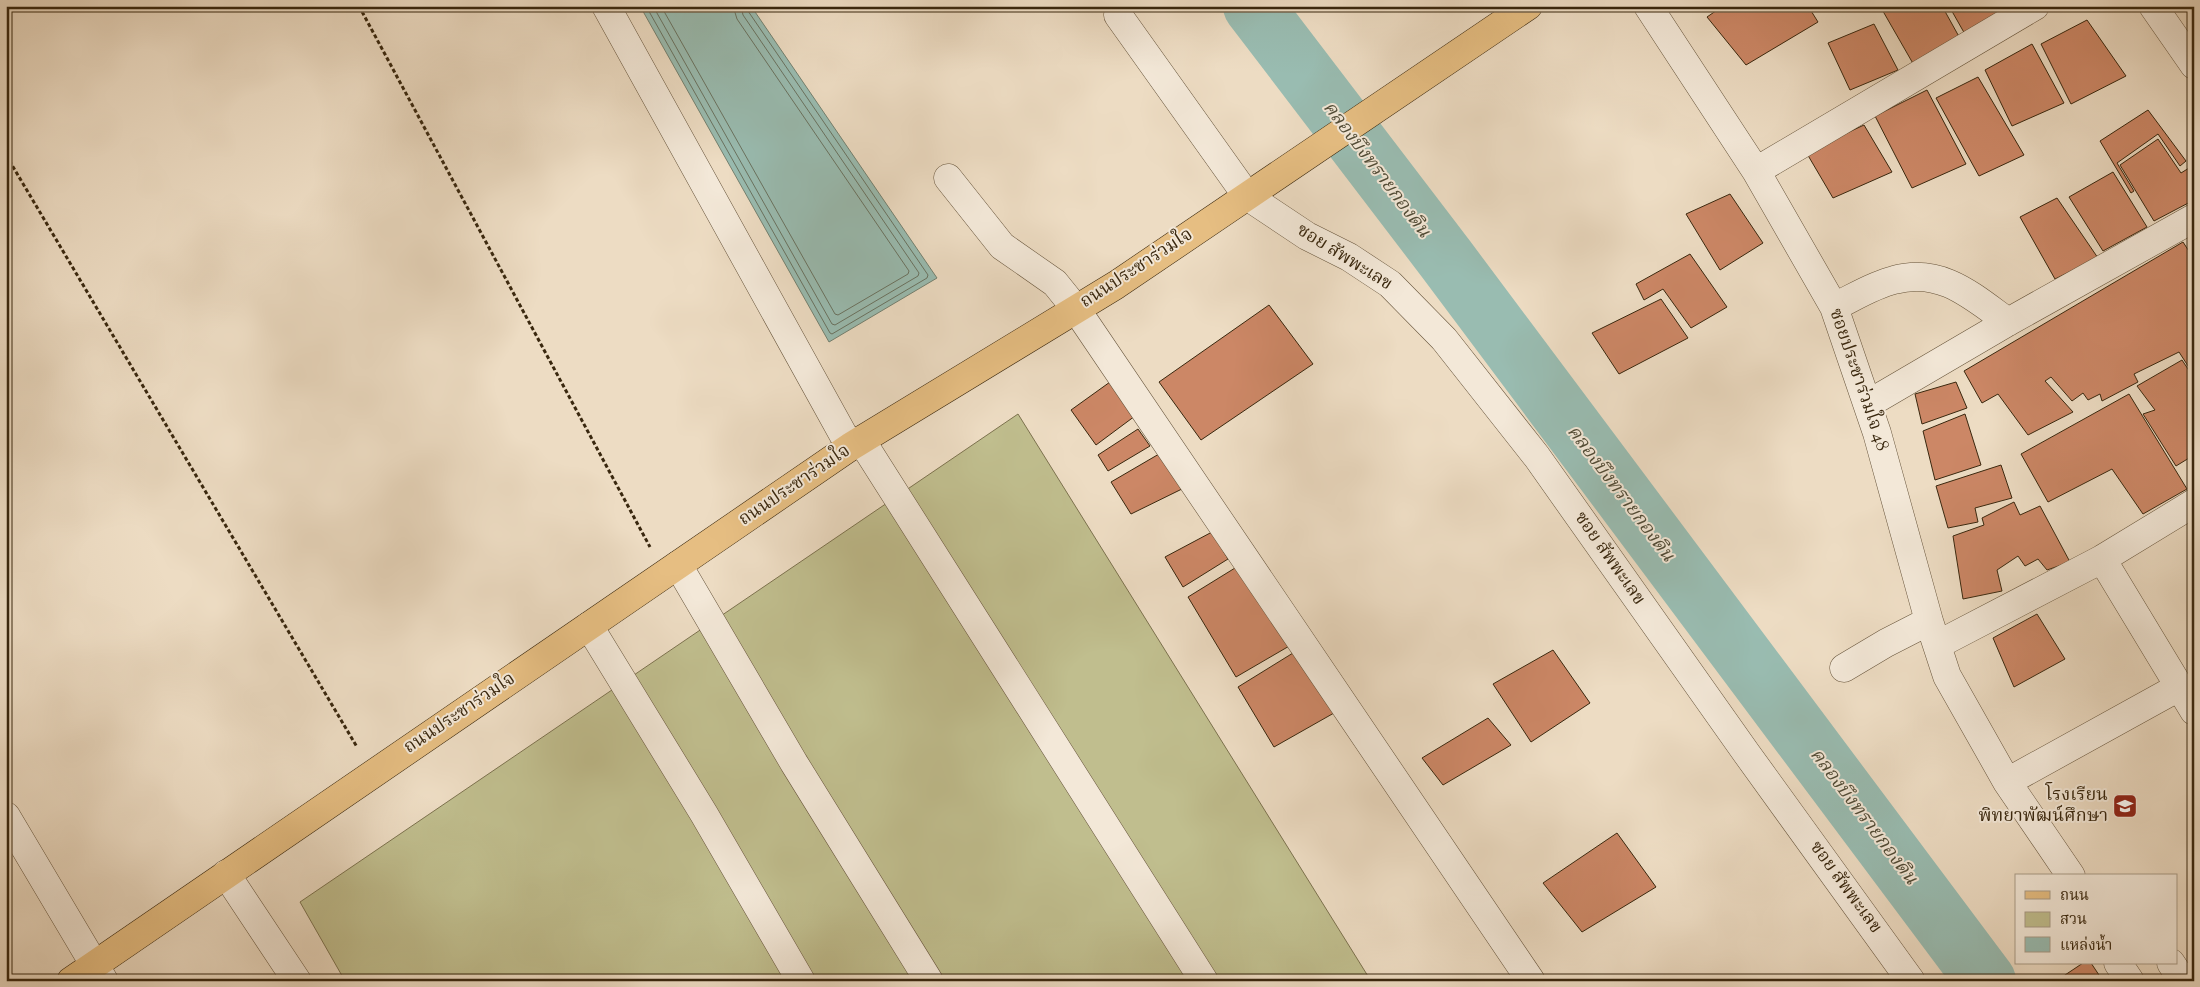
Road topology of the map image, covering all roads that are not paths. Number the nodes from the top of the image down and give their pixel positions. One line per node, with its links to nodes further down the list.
1 (606, 6): 16 (street)
2 (1528, 6): 10 (main road, ถนนประชาร่วมใจ)
3 (1648, 6): 8 (street, ซอยประชาร่วมใจ 48)
4 (2035, 6): 8 (street)
5 (2153, 6): 7 (street)
6 (1118, 15): 10 (street)
7 (2194, 65)
8 (1756, 171): 12 (street, ซอยประชาร่วมใจ 48)
9 (948, 178): 13 (street)
10 (1247, 196): 13 (main road, ถนนประชาร่วมใจ); 38 (street, ซอย สัพพะเลข)
11 (2194, 218): 14 (street)
12 (1834, 307): 14 (street); 15 (street, ซอยประชาร่วมใจ 48)
13 (1076, 309): 16 (main road, ถนนประชาร่วมใจ); 37 (street)
14 (2008, 322): 15 (street)
15 (1868, 404): 21 (street, ซอยประชาร่วมใจ 48)
16 (856, 444): 19 (main road, ถนนประชาร่วมใจ); 36 (street)
17 (2194, 503): 18 (street)
18 (2102, 559): 21 (street); 23 (street)
19 (671, 570): 20 (main road, ถนนประชาร่วมใจ); 35 (street)
20 (589, 626): 27 (main road, ถนนประชาร่วมใจ); 34 (street)
21 (1933, 633): 22 (street); 25 (street, ซอยประชาร่วมใจ 48)
22 (1844, 668)
23 (2179, 686): 24 (street); 25 (street)
24 (2194, 711)
25 (2007, 782): 28 (street, ซอยประชาร่วมใจ 48)
26 (6, 816): 31 (street)
27 (226, 874): 31 (main road, ถนนประชาร่วมใจ); 33 (street)
28 (2070, 874)
29 (2119, 964): 39 (street)
30 (2171, 964): 40 (street)
31 (99, 973): 32 (main road, ถนนประชาร่วมใจ)
32 (71, 981)
33 (297, 981)
34 (801, 981)
35 (929, 981)
36 (1204, 981)
37 (1530, 981)
38 (1911, 981)
39 (2130, 981)
40 (2183, 981)

